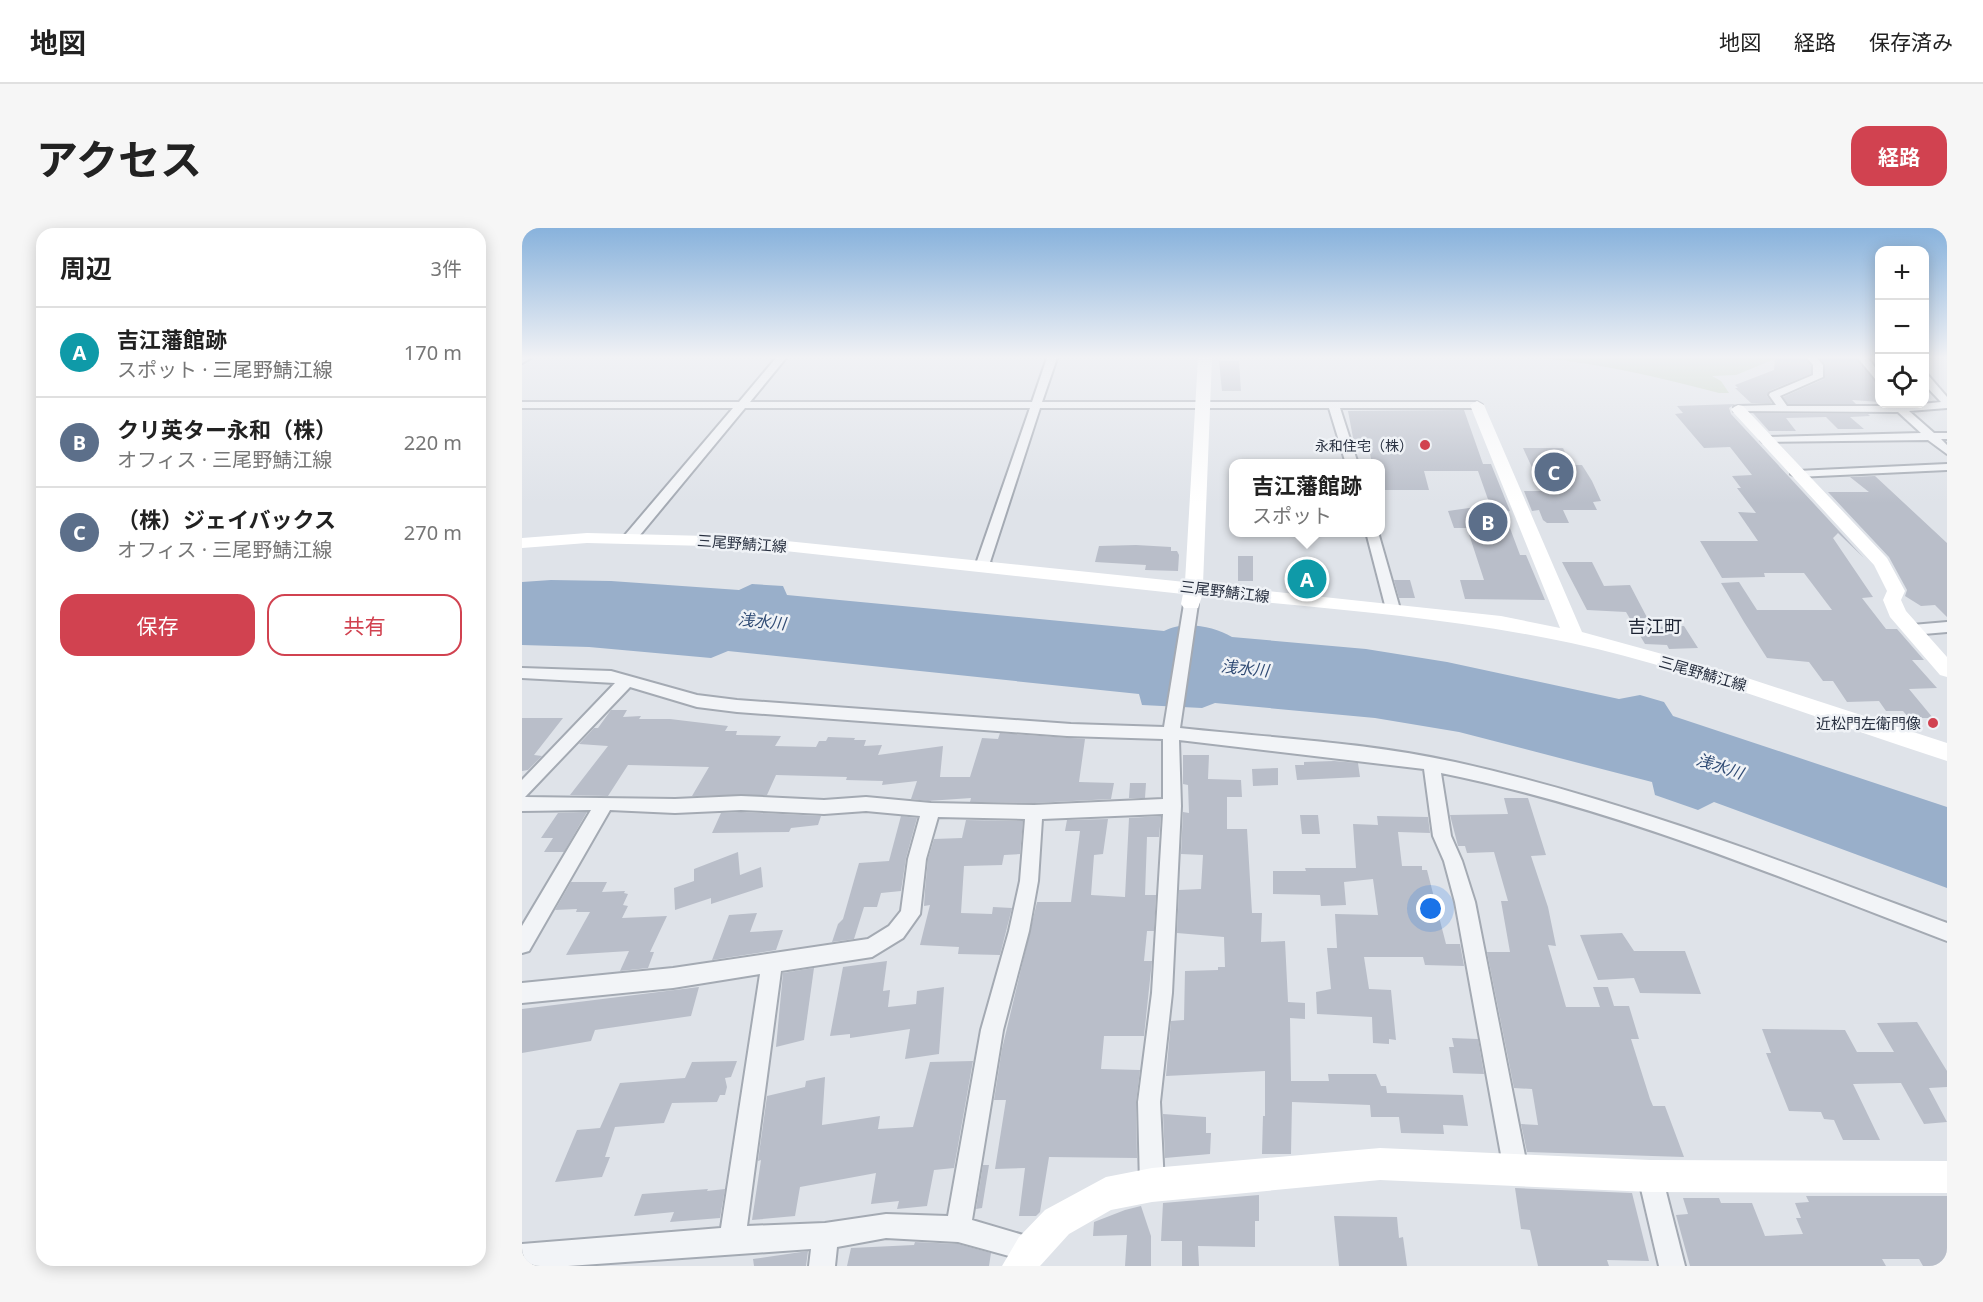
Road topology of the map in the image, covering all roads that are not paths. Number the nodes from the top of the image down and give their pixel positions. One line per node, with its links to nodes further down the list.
1 (741, 406): 18 (street)
2 (1037, 406): 20 (street)
3 (1204, 406): 21 (street)
4 (1334, 406): 14 (street)
5 (1478, 406): 25 (street)
6 (1783, 406): 9 (street)
7 (1874, 406): 9 (street)
8 (1899, 408): 10 (street)
9 (1738, 409): 12 (street)
10 (1927, 436): 11 (street); 12 (street); 13 (street)
11 (1947, 436)
12 (1767, 440): 16 (street)
13 (1947, 451)
14 (1350, 459)
15 (1947, 467): 16 (street)
16 (1797, 474): 24 (street)
17 (1373, 537): 22 (street)
18 (630, 538): 19 (street, 三尾野鯖江線); 20 (street, 三尾野鯖江線)
19 (522, 543)
20 (986, 565): 21 (street, 三尾野鯖江線)
21 (1193, 596): 22 (street, 三尾野鯖江線); 29 (street)
22 (1393, 609): 25 (street, 三尾野鯖江線)
23 (1947, 627): 24 (street)
24 (1912, 630): 26 (street)
25 (1574, 637): 30 (street, 三尾野鯖江線)
26 (1947, 670)
27 (522, 673): 28 (street)
28 (628, 679): 29 (street); 32 (street)
29 (1171, 733): 31 (street); 35 (street)
30 (1947, 752)
31 (1432, 766): 38 (street); 42 (street)
32 (522, 791)
33 (606, 802): 34 (street); 36 (street); 39 (street)
34 (522, 804)
35 (1172, 806): 37 (street); 45 (street)
36 (931, 810): 37 (street); 40 (street)
37 (1034, 812): 46 (street)
38 (1947, 932)
39 (522, 944)
40 (772, 965): 41 (street); 48 (street)
41 (522, 993)
42 (1516, 1172): 43 (street); 45 (street)
43 (1650, 1176): 44 (street); 52 (street)
44 (1947, 1177)
45 (1152, 1185): 50 (street)
46 (958, 1229): 47 (street); 50 (street)
47 (825, 1236): 48 (street); 51 (street)
48 (732, 1242): 49 (street)
49 (522, 1257)
50 (1025, 1257)
51 (822, 1266)
52 (1672, 1266)

